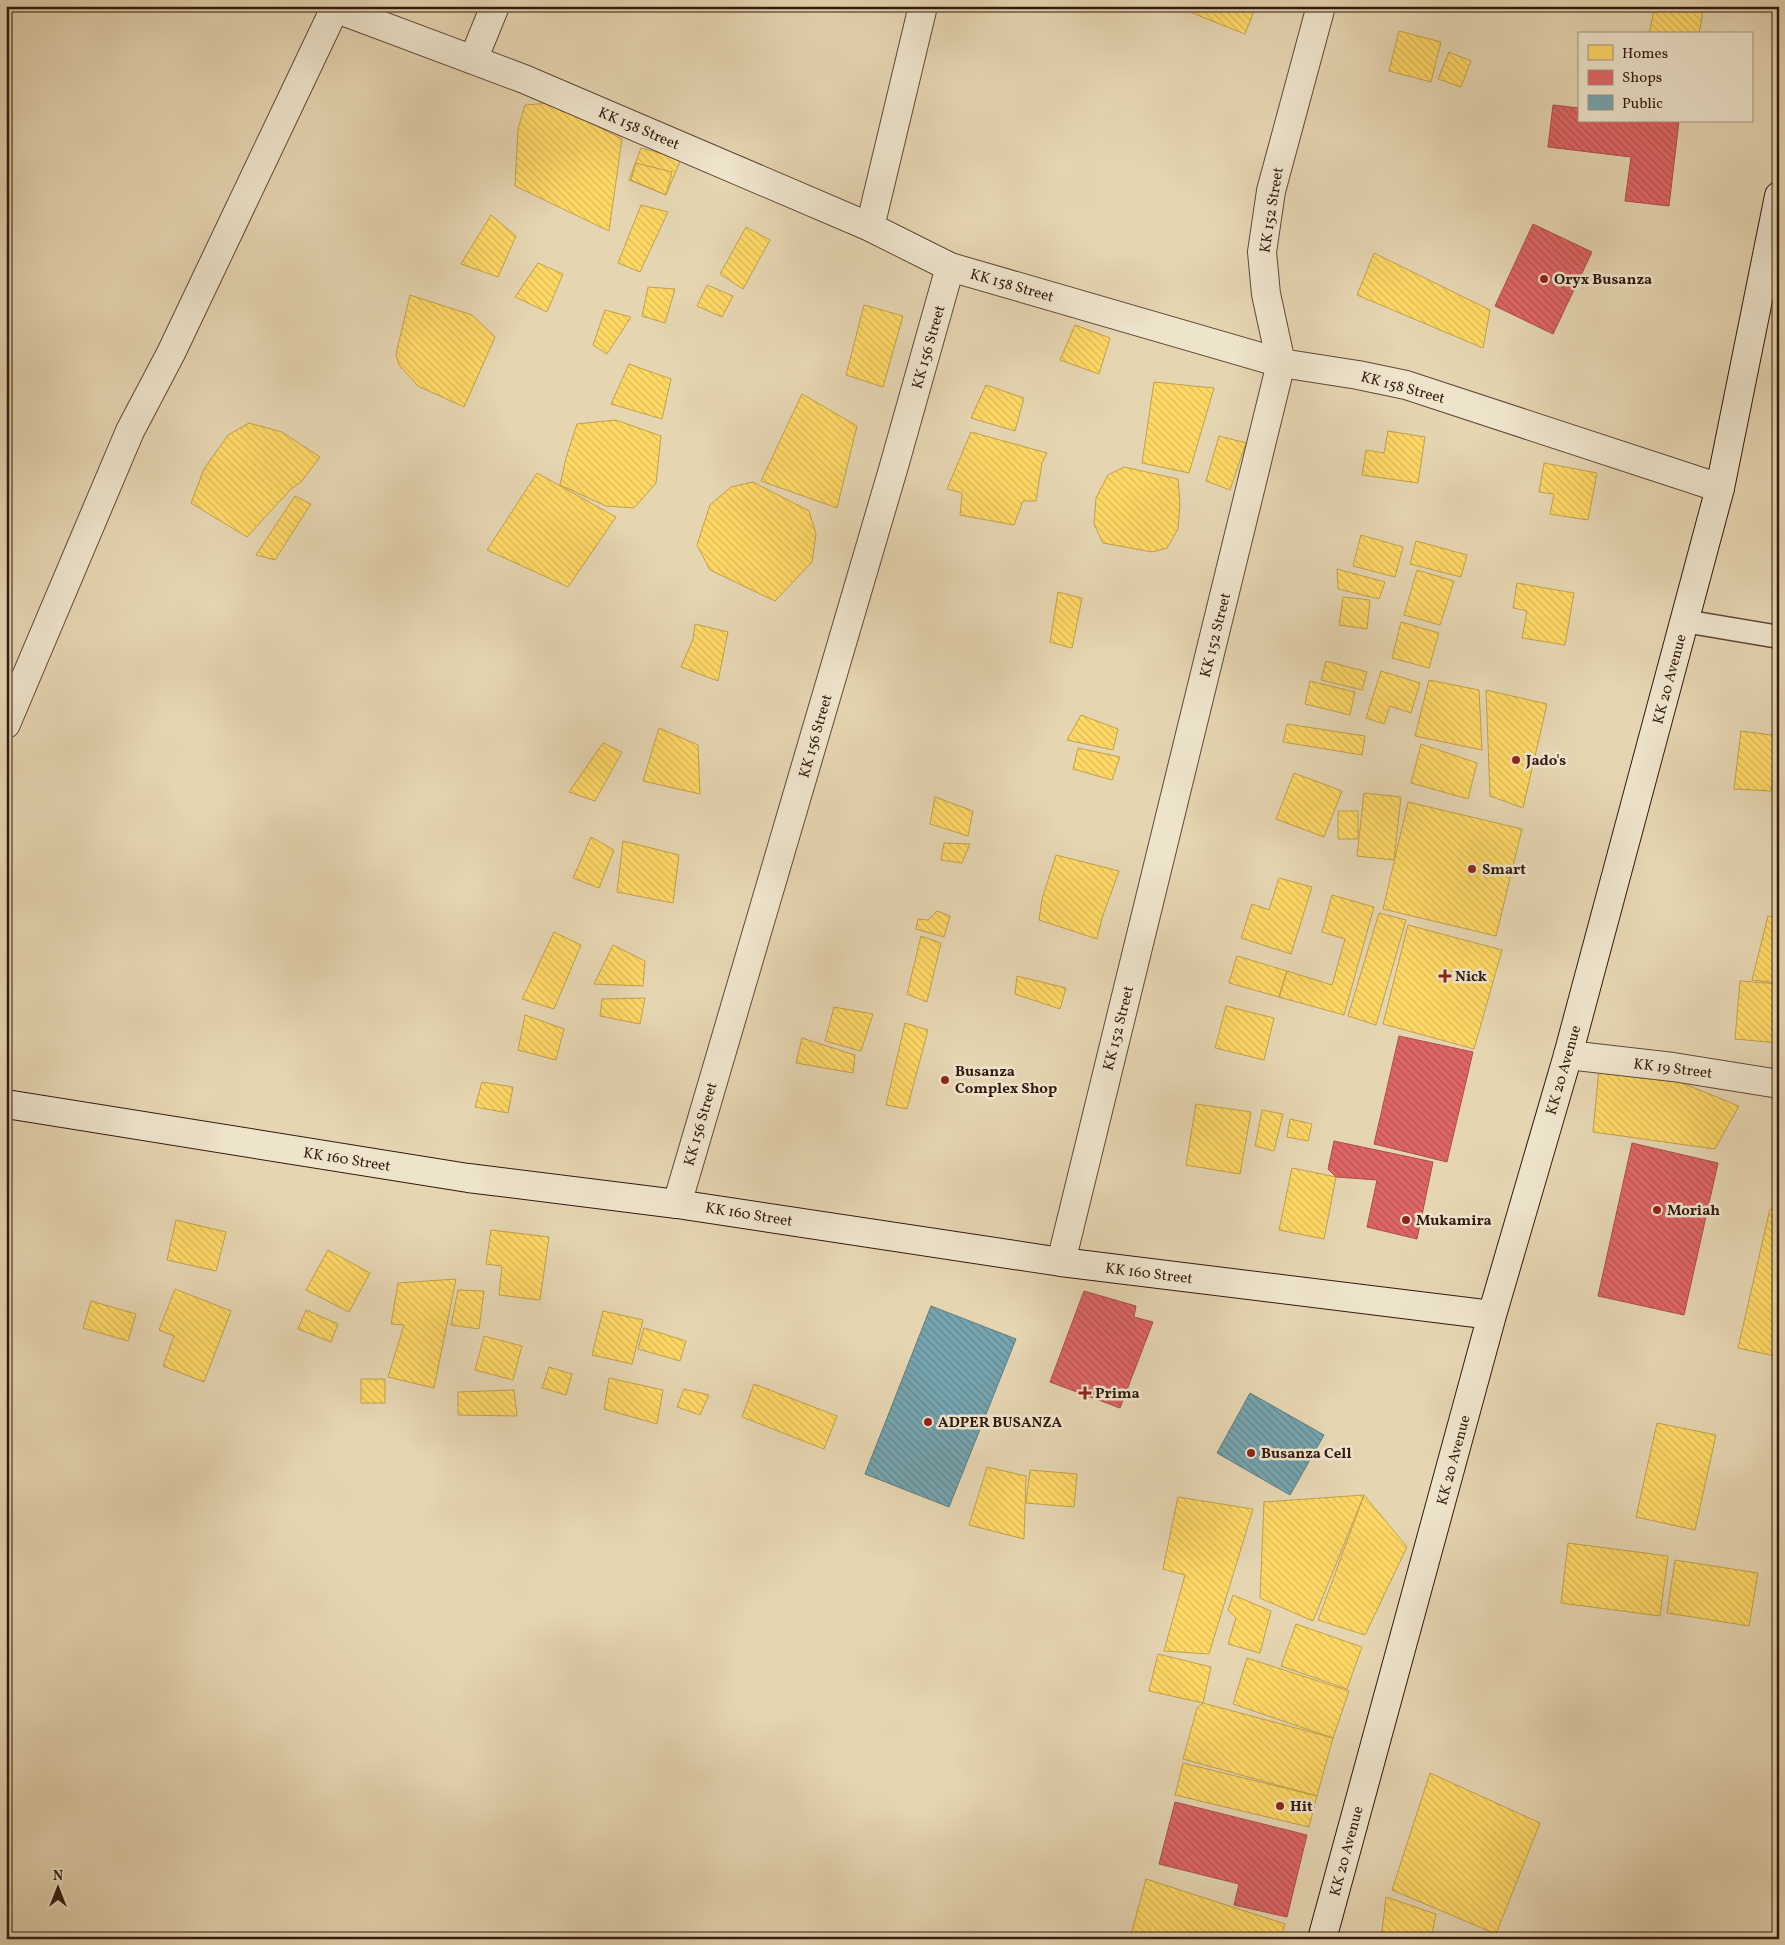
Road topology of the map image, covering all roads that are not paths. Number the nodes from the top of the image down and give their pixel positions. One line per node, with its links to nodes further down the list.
1 (495, 6): 5 (street)
2 (923, 6): 7 (street)
3 (1321, 6): 9 (street, KK 152 Street)
4 (332, 7): 5 (street, KK 158 Street); 13 (street)
5 (473, 60): 7 (street, KK 158 Street)
6 (1779, 196): 10 (street, KK 20 Avenue)
7 (870, 227): 8 (street, KK 158 Street)
8 (950, 267): 9 (street, KK 158 Street); 17 (street, KK 156 Street)
9 (1281, 363): 10 (street, KK 158 Street); 18 (street, KK 152 Street)
10 (1720, 488): 11 (street, KK 20 Avenue)
11 (1684, 621): 12 (lane); 14 (street, KK 20 Avenue)
12 (1779, 637)
13 (6, 724)
14 (1568, 1055): 15 (street, KK 19 Street); 19 (street, KK 20 Avenue)
15 (1779, 1084)
16 (6, 1104): 17 (street, KK 160 Street)
17 (677, 1204): 18 (street, KK 160 Street)
18 (1061, 1262): 19 (street, KK 160 Street)
19 (1492, 1315): 20 (street, KK 20 Avenue)
20 (1322, 1939)

